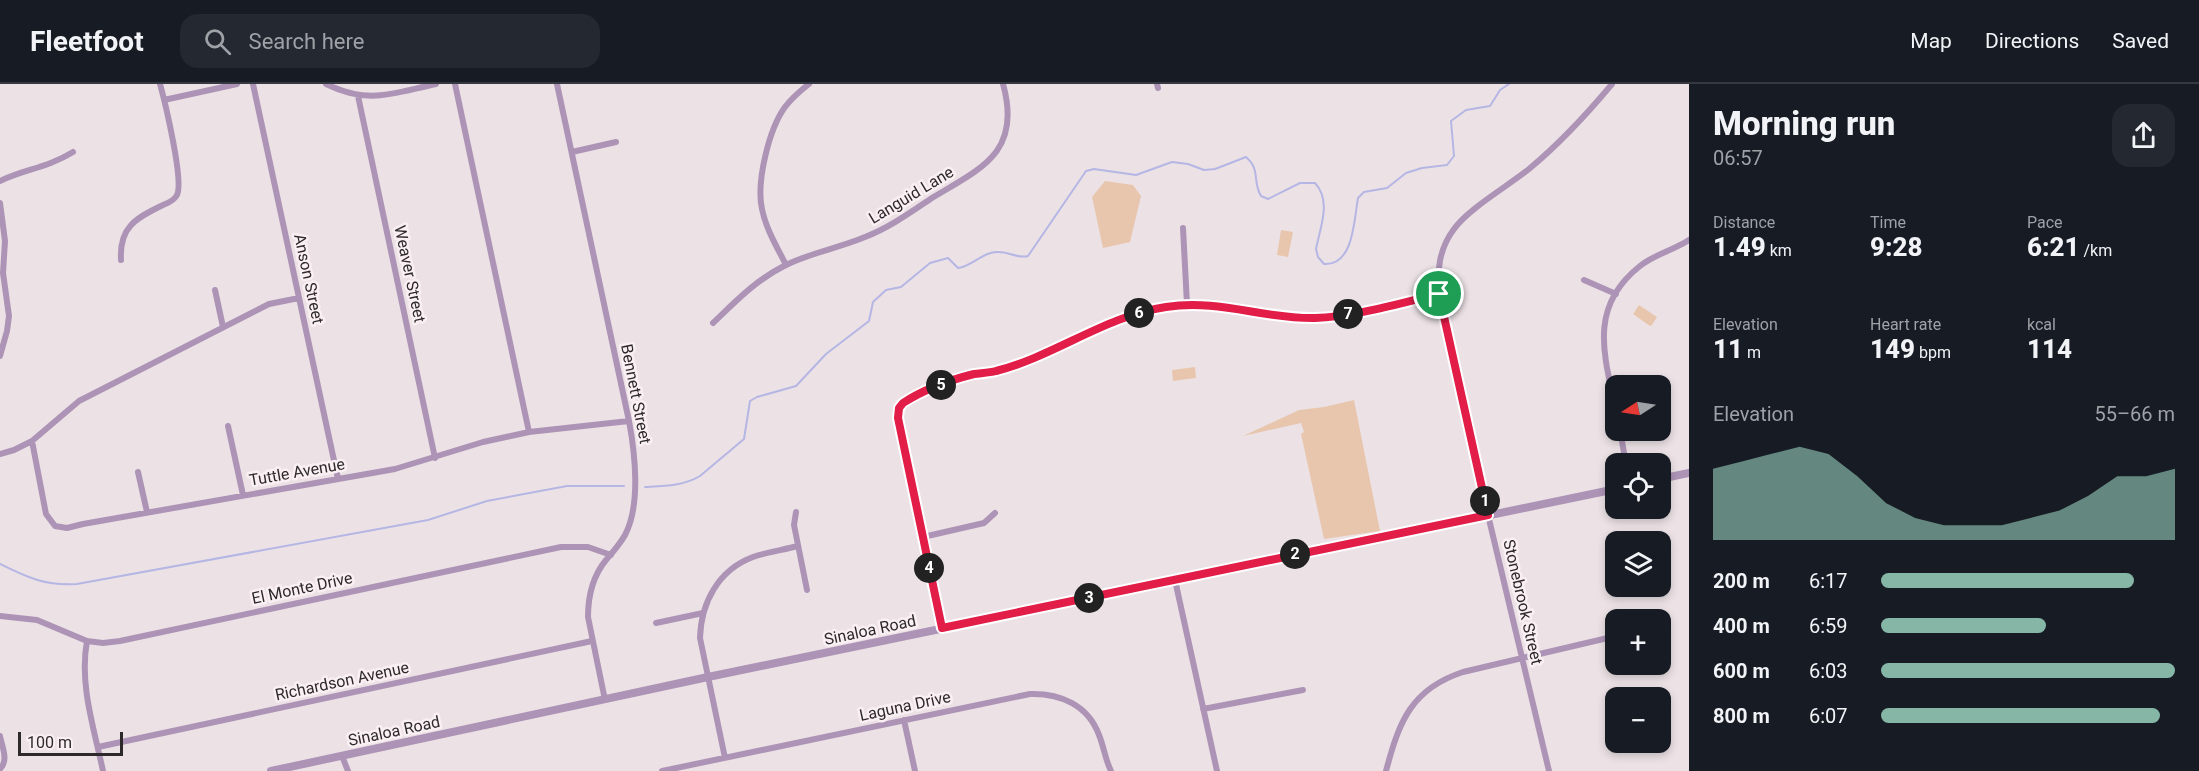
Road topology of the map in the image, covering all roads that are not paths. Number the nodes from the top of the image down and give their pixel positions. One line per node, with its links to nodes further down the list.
1 (160, 84): 12 (street)
2 (237, 84): 12 (street)
3 (254, 84): 27 (street, Anson Street)
4 (327, 84): 11 (street)
5 (436, 84): 11 (street)
6 (455, 84): 35 (street)
7 (557, 84): 15 (street, Bennett Street)
8 (809, 84): 21 (street)
9 (1003, 84): 21 (street, Languid Lane)
10 (1612, 84): 25 (street, Stonebrook Street)
11 (358, 96): 38 (street, Weaver Street)
12 (164, 99): 20 (street)
13 (616, 142): 15 (street)
14 (73, 152): 16 (street)
15 (572, 152): 33 (street, Bennett Street)
16 (0, 181)
17 (0, 203): 23 (street)
18 (1183, 228): 28 (street)
19 (1689, 240): 26 (street)
20 (121, 260)
21 (786, 265): 29 (street, Languid Lane)
22 (1584, 280): 26 (street)
23 (2, 285): 31 (street)
24 (215, 290): 30 (street)
25 (1439, 294): 28 (street); 48 (street, Stonebrook Street)
26 (1616, 294): 32 (street)
27 (299, 298): 30 (street); 42 (street, Anson Street)
28 (1187, 304): 49 (street)
29 (712, 323)
30 (223, 327): 36 (street)
31 (0, 356)
32 (1608, 375)
33 (629, 421): 35 (street, Tuttle Avenue); 51 (street, Bennett Street)
34 (228, 426): 44 (street)
35 (529, 432): 38 (street, Tuttle Avenue)
36 (33, 441): 37 (street); 45 (street, Tuttle Avenue)
37 (0, 454)
38 (435, 458): 42 (street, Tuttle Avenue)
39 (138, 472): 45 (street)
40 (1689, 473): 41 (street)
41 (1671, 477)
42 (338, 479): 44 (street, Tuttle Avenue)
43 (1605, 491): 48 (street, Sinaloa Road)
44 (243, 495): 45 (street, Tuttle Avenue)
45 (147, 512)
46 (796, 512): 50 (street)
47 (995, 513): 49 (street)
48 (1488, 515): 52 (street, Sinaloa Road); 61 (street, Stonebrook Street)
49 (923, 537): 57 (street)
50 (798, 546): 53 (street); 54 (street)
51 (611, 555): 59 (street, El Monte Drive); 60 (street, Bennett Street)
52 (1175, 580): 57 (street, Sinaloa Road); 65 (street)
53 (807, 590)
54 (703, 613): 56 (street); 62 (street)
55 (0, 616): 59 (street, El Monte Drive)
56 (656, 623)
57 (942, 628): 62 (street, Sinaloa Road)
58 (1605, 639): 61 (street)
59 (87, 641): 68 (street)
60 (592, 641): 64 (street, Bennett Street); 68 (street, Richardson Avenue)
61 (1522, 658): 79 (street); 80 (street, Stonebrook Street)
62 (708, 677): 64 (street, Sinaloa Road); 70 (street)
63 (1303, 690): 65 (street)
64 (604, 700): 69 (street, Sinaloa Road)
65 (1203, 709): 78 (street)
66 (904, 720): 70 (street, Laguna Drive); 76 (street); 77 (street, Laguna Drive)
67 (0, 736): 71 (street)
68 (98, 747): 72 (street)
69 (342, 756): 73 (street, Sinaloa Road); 74 (street)
70 (725, 758): 75 (street, Laguna Drive)
71 (0, 770)
72 (103, 771)
73 (271, 771)
74 (348, 771)
75 (662, 771)
76 (915, 771)
77 (1111, 771)
78 (1217, 771)
79 (1386, 771)
80 (1549, 771)

